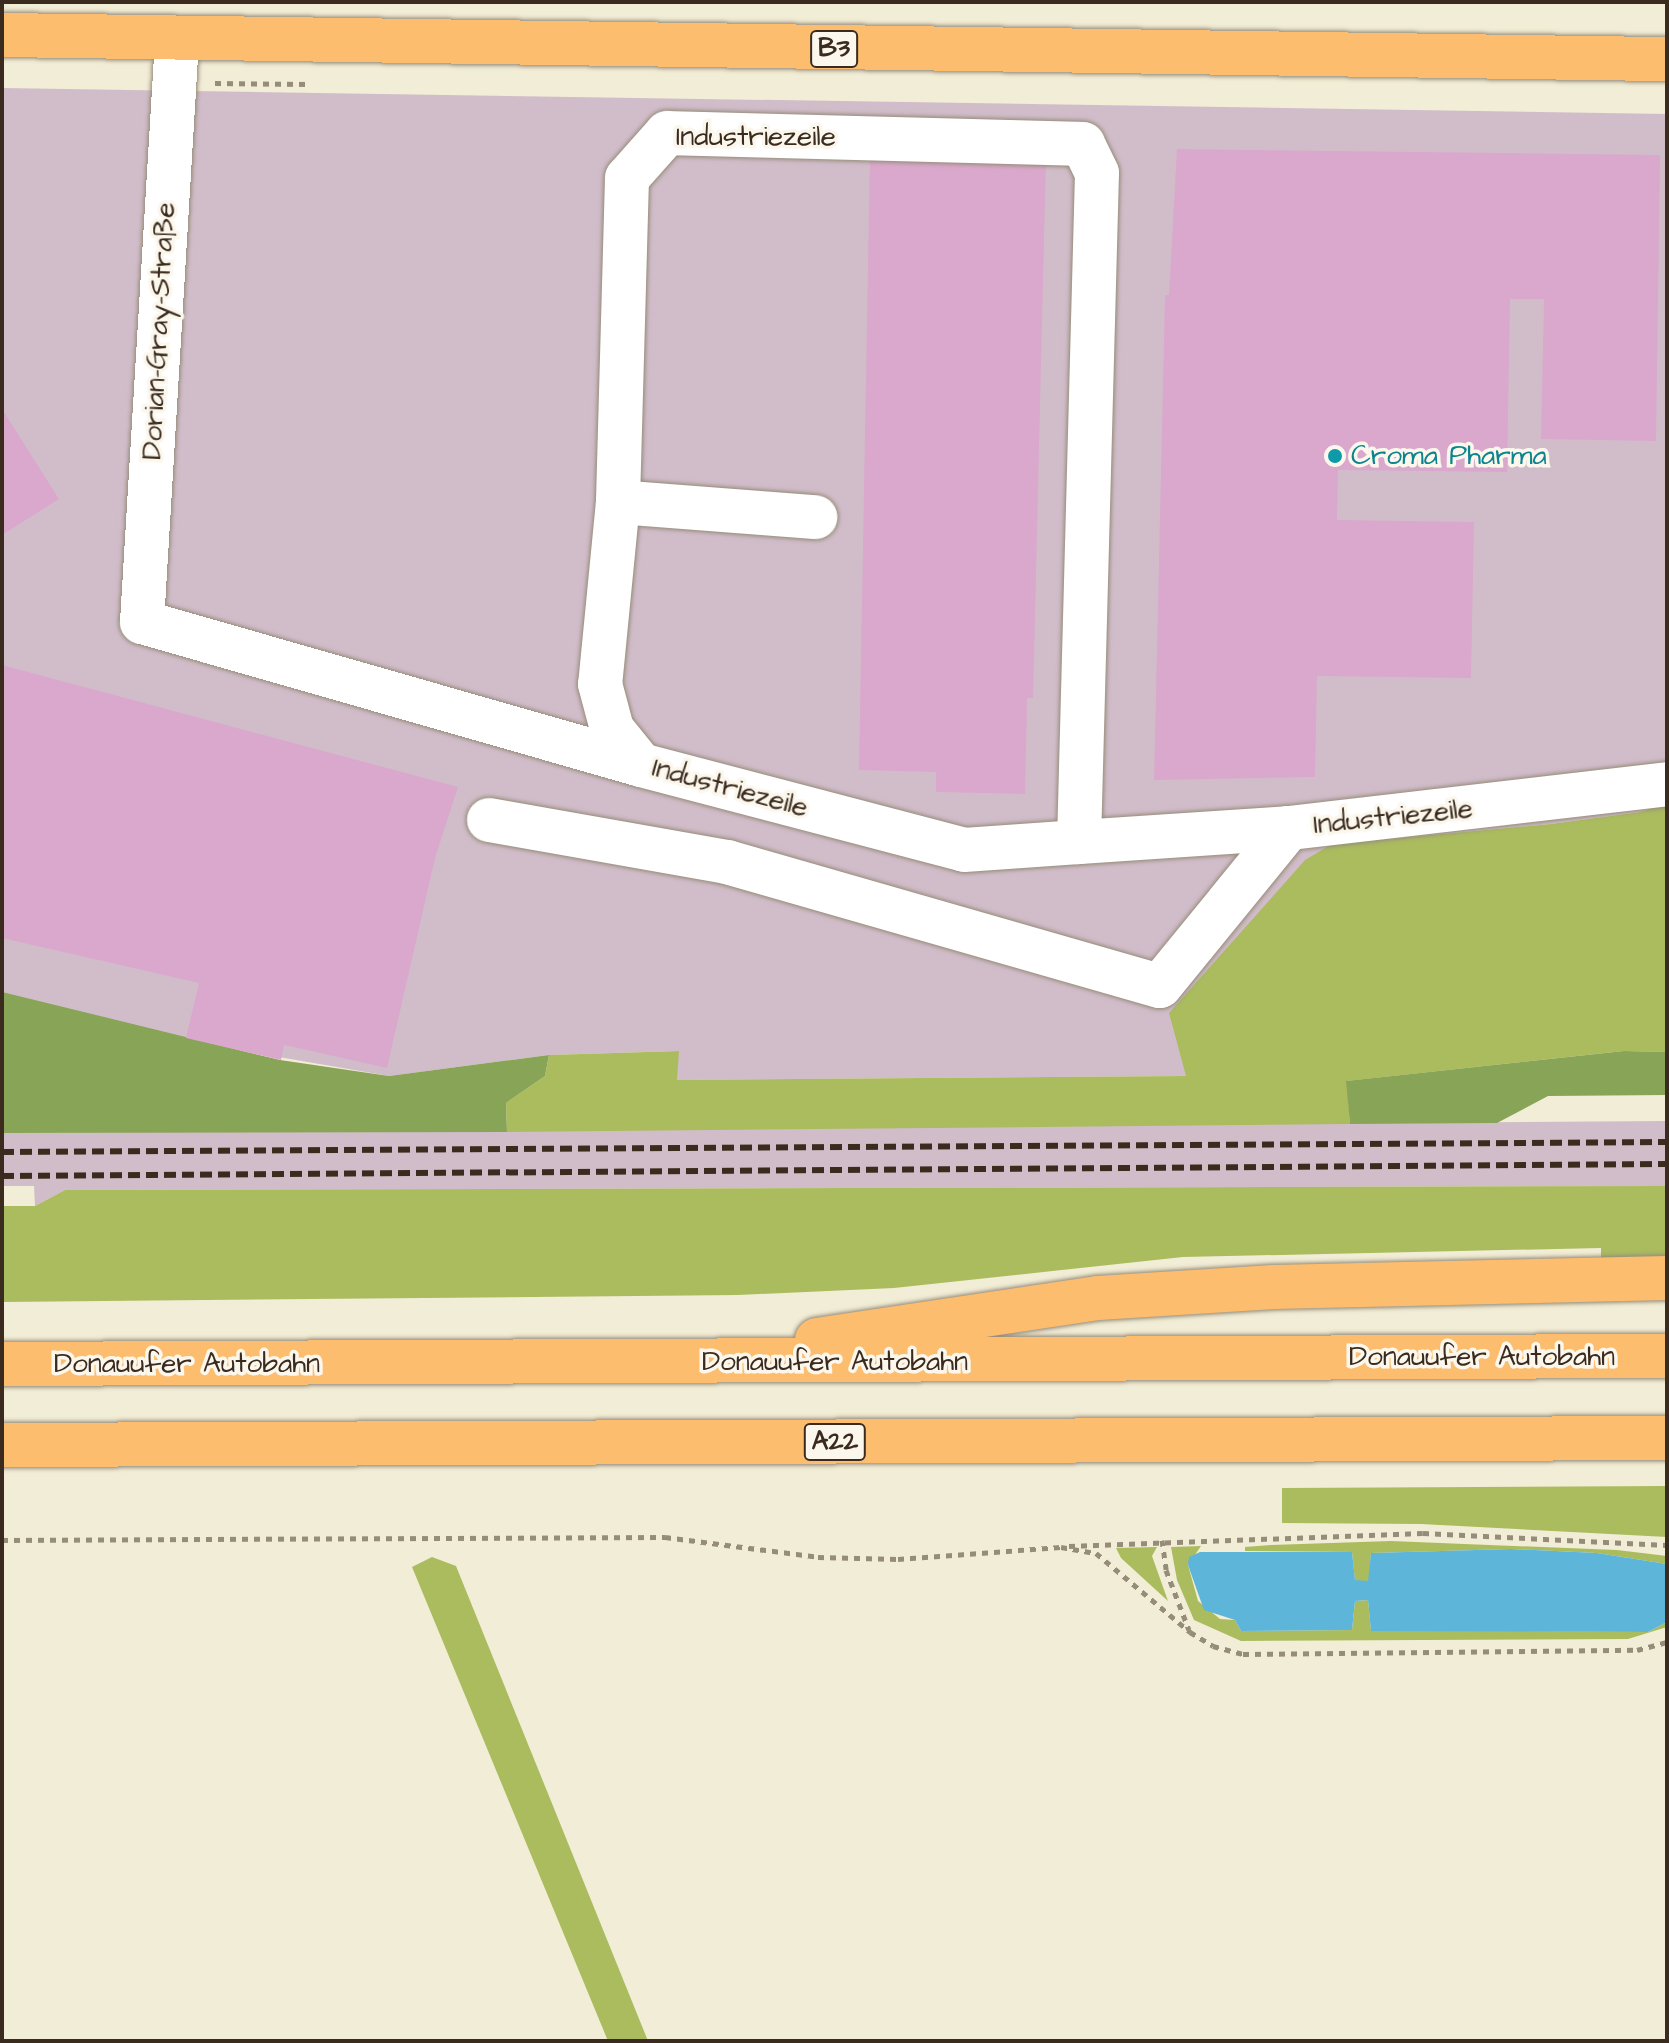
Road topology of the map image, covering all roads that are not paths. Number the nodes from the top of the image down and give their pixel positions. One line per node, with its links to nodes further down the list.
1 (2, 35): 2 (main road, B3)
2 (177, 40): 3 (main road, B3); 6 (street, Dorian-Gray-Straße)
3 (1667, 59)
4 (618, 502): 5 (street); 6 (street, Industriezeile); 10 (street, Industriezeile)
5 (815, 517)
6 (641, 765): 10 (street, Industriezeile)
7 (1667, 784): 9 (street, Industriezeile)
8 (489, 820): 9 (street)
9 (1289, 828): 10 (street, Industriezeile)
10 (1079, 842)
11 (1667, 1278): 14 (main road)
12 (1667, 1356): 14 (main road, Donauufer Autobahn)
13 (2, 1364): 14 (main road, Donauufer Autobahn)
14 (656, 1364)
15 (1667, 1438): 16 (main road, A22)
16 (2, 1445)

